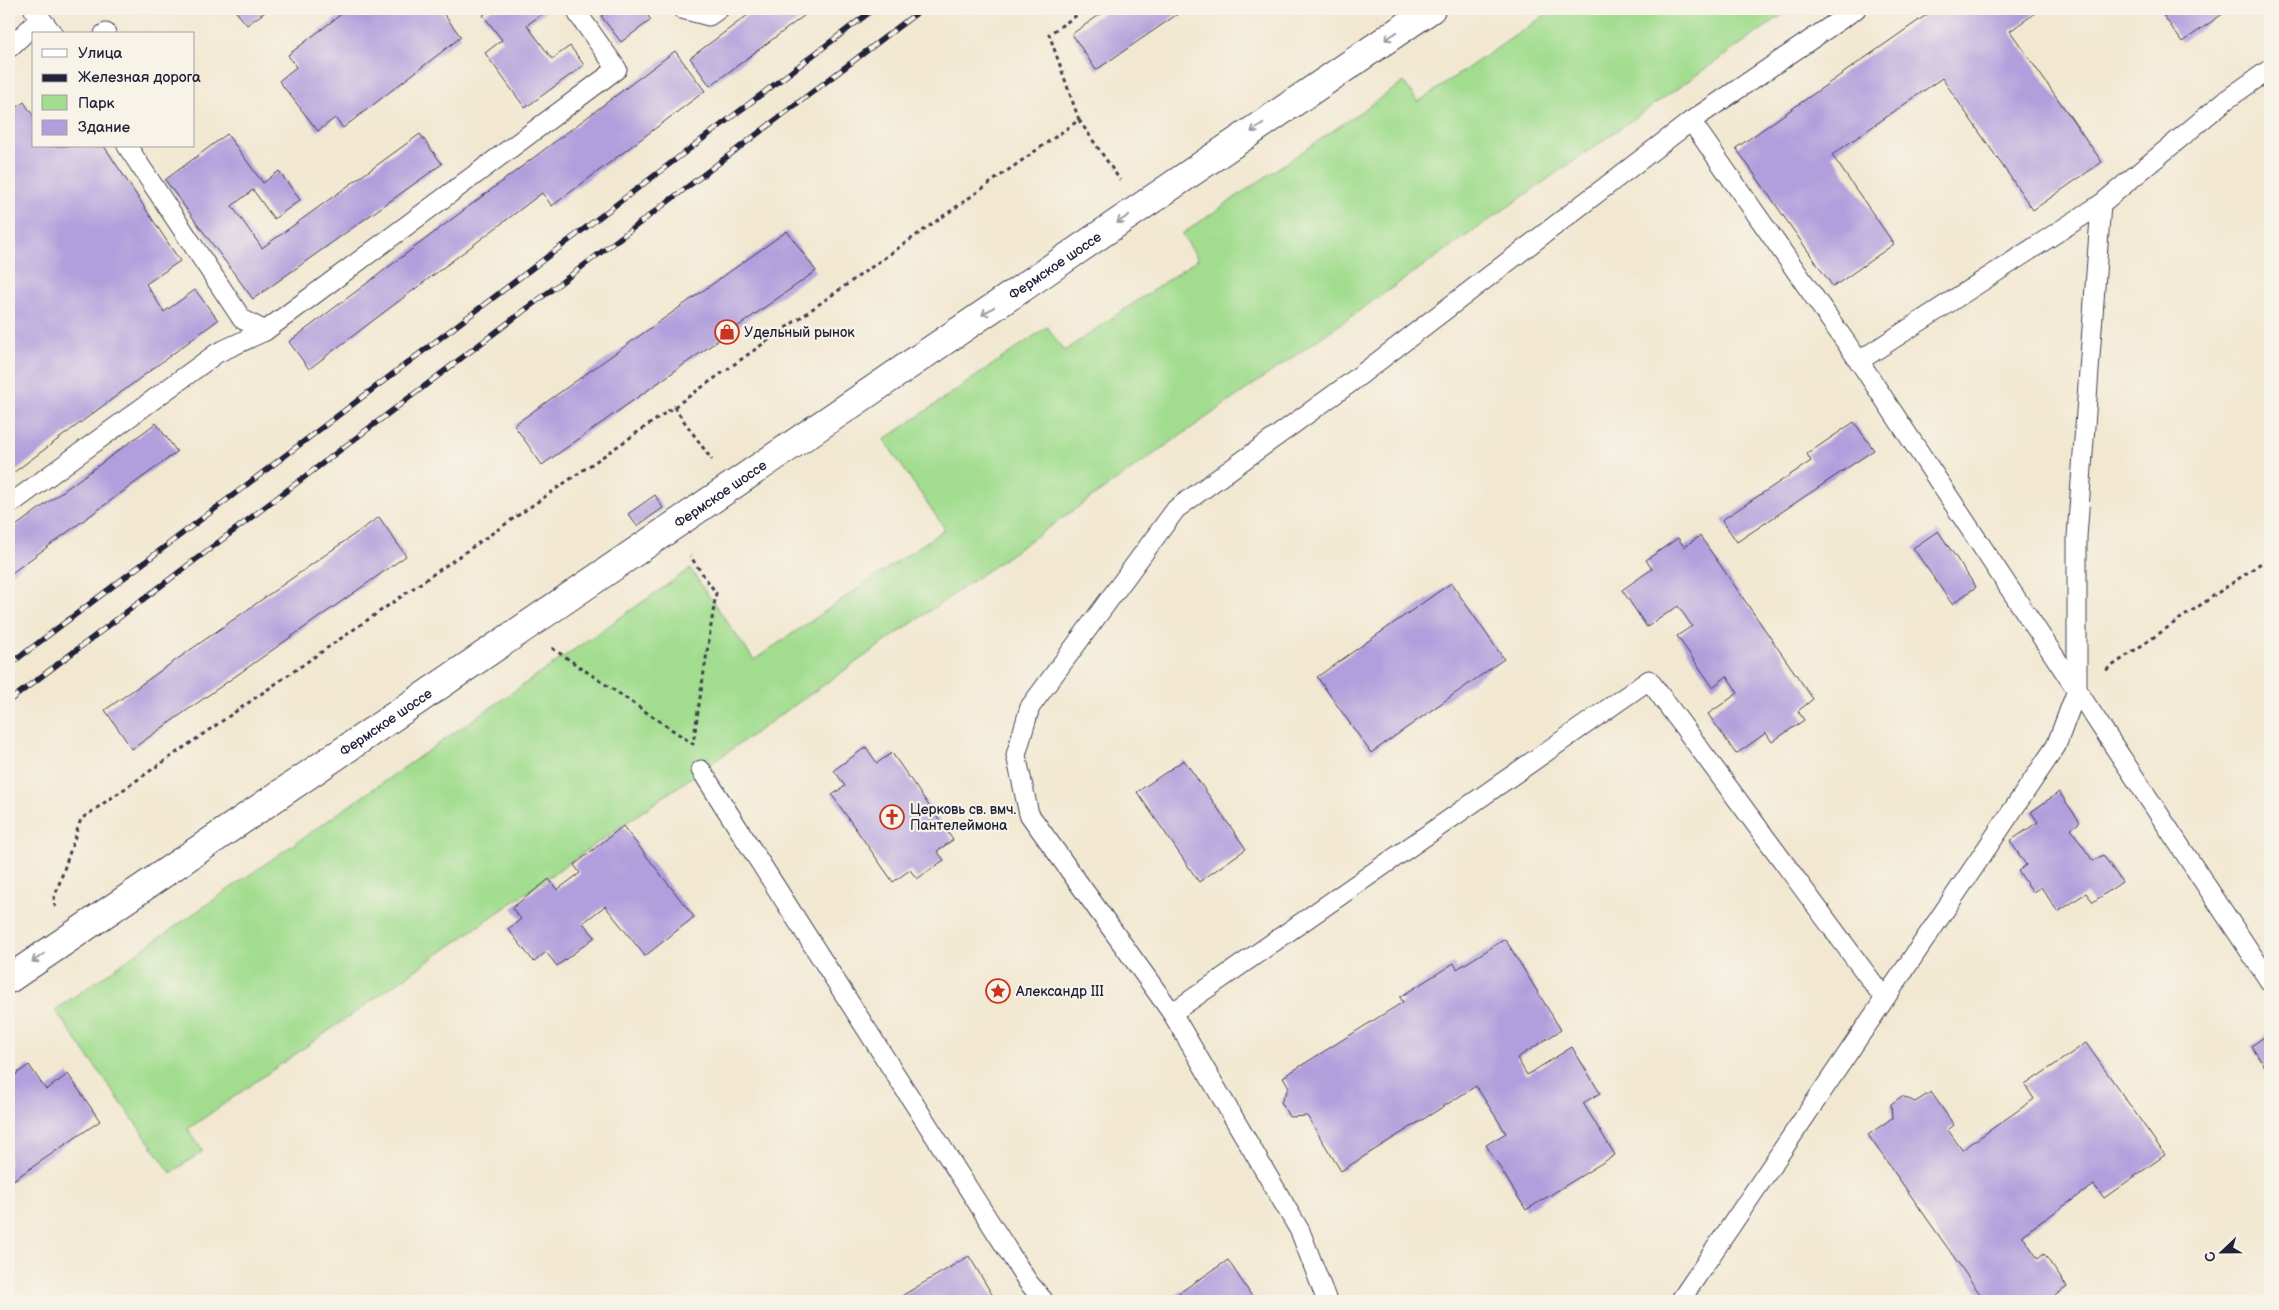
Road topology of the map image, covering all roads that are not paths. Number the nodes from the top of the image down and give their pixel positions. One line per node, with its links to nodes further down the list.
1 (682, 9): 2 (lane)
2 (719, 9)
3 (1431, 9): 18 (street, Фермское шоссе, one-way to 18)
4 (1856, 9): 10 (lane)
5 (37, 14): 7 (lane); 8 (lane)
6 (578, 14): 13 (lane)
7 (51, 32)
8 (9, 48)
9 (2270, 69): 12 (lane)
10 (1692, 121): 14 (lane); 21 (lane)
11 (128, 148): 13 (lane)
12 (2101, 204): 14 (lane); 16 (lane)
13 (265, 330): 15 (lane)
14 (1859, 360): 16 (lane)
15 (9, 506)
16 (2077, 690): 19 (lane); 20 (lane)
17 (701, 770): 22 (lane)
18 (9, 978)
19 (2270, 982)
20 (1884, 998): 21 (lane); 24 (lane)
21 (1172, 1013): 23 (lane)
22 (1044, 1301)
23 (1327, 1301)
24 (1680, 1301)

